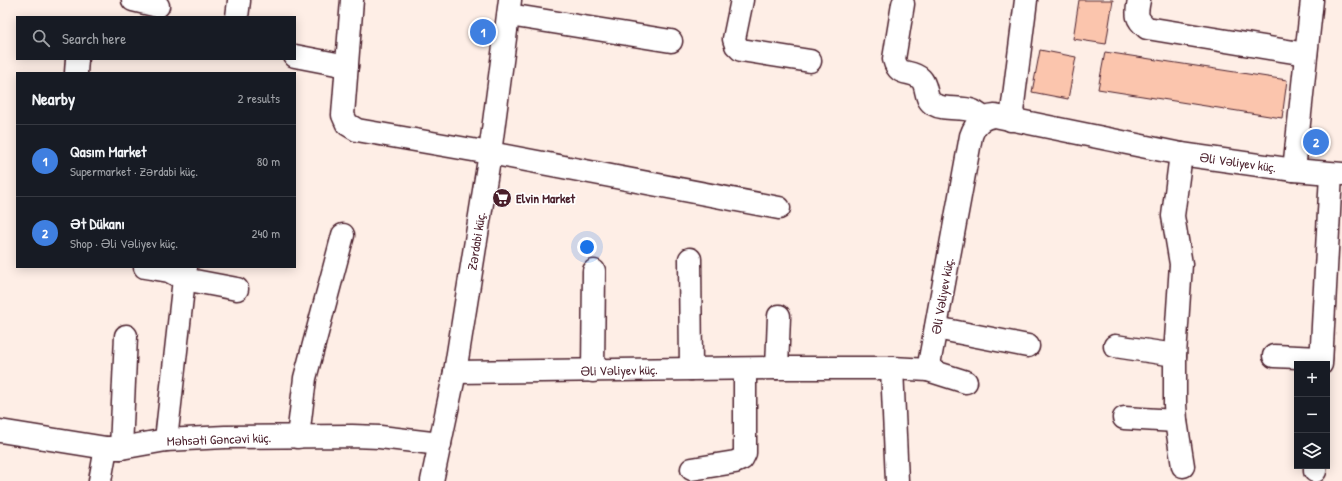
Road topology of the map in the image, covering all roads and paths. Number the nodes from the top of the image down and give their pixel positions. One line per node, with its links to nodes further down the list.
1 (133, 0): 8 (street)
2 (352, 0): 15 (street)
3 (742, 0): 14 (street)
4 (1026, 0): 18 (street)
5 (1138, 0): 11 (street)
6 (1312, 0): 11 (street)
7 (903, 4): 17 (street)
8 (158, 6)
9 (509, 7): 10 (street); 19 (street, Zərdabi küç.)
10 (671, 41)
11 (1306, 54): 21 (street)
12 (296, 56): 15 (street)
13 (77, 60): 16 (street)
14 (810, 61)
15 (347, 66): 19 (street)
16 (76, 72)
17 (984, 118): 18 (street, Əli Vəliyev küç.); 32 (street, Əli Vəliyev küç.)
18 (1011, 120): 20 (street, Əli Vəliyev küç.)
19 (490, 153): 23 (street); 45 (street, Zərdabi küç.)
20 (1181, 154): 21 (street, Əli Vəliyev küç.); 36 (street)
21 (1294, 170): 22 (street, Əli Vəliyev küç.)
22 (1336, 174): 29 (street)
23 (779, 208)
24 (343, 235): 50 (street)
25 (690, 259): 42 (street)
26 (151, 268): 28 (street)
27 (594, 271): 44 (street)
28 (185, 273): 30 (street); 51 (street)
29 (1334, 288): 38 (street)
30 (238, 289)
31 (779, 316): 40 (street)
32 (936, 328): 34 (street); 43 (street, Əli Vəliyev küç.)
33 (126, 336): 53 (street)
34 (1028, 346)
35 (1114, 346): 36 (street)
36 (1175, 355): 48 (street)
37 (1274, 356): 38 (street)
38 (1321, 361)
39 (745, 368): 40 (street, Əli Vəliyev küç.); 42 (street, Əli Vəliyev küç.); 55 (street)
40 (777, 368): 41 (street, Əli Vəliyev küç.)
41 (892, 368): 43 (street, Əli Vəliyev küç.); 58 (street)
42 (691, 369): 44 (street, Əli Vəliyev küç.)
43 (928, 370): 46 (street)
44 (593, 371): 45 (street, Əli Vəliyev küç.)
45 (455, 372): 52 (street, Zərdabi küç.)
46 (966, 382)
47 (1124, 418): 48 (street)
48 (1176, 421): 54 (street)
49 (0, 431): 53 (street, Məhsəti Gəncəvi küç.)
50 (298, 437): 51 (street, Məhsəti Gəncəvi küç.); 52 (street, Məhsəti Gəncəvi küç.)
51 (166, 440): 53 (street, Məhsəti Gəncəvi küç.)
52 (440, 444): 57 (street, Zərdabi küç.)
53 (114, 448): 56 (street)
54 (1184, 466)
55 (692, 469)
56 (100, 481)
57 (432, 481)
58 (897, 481)

